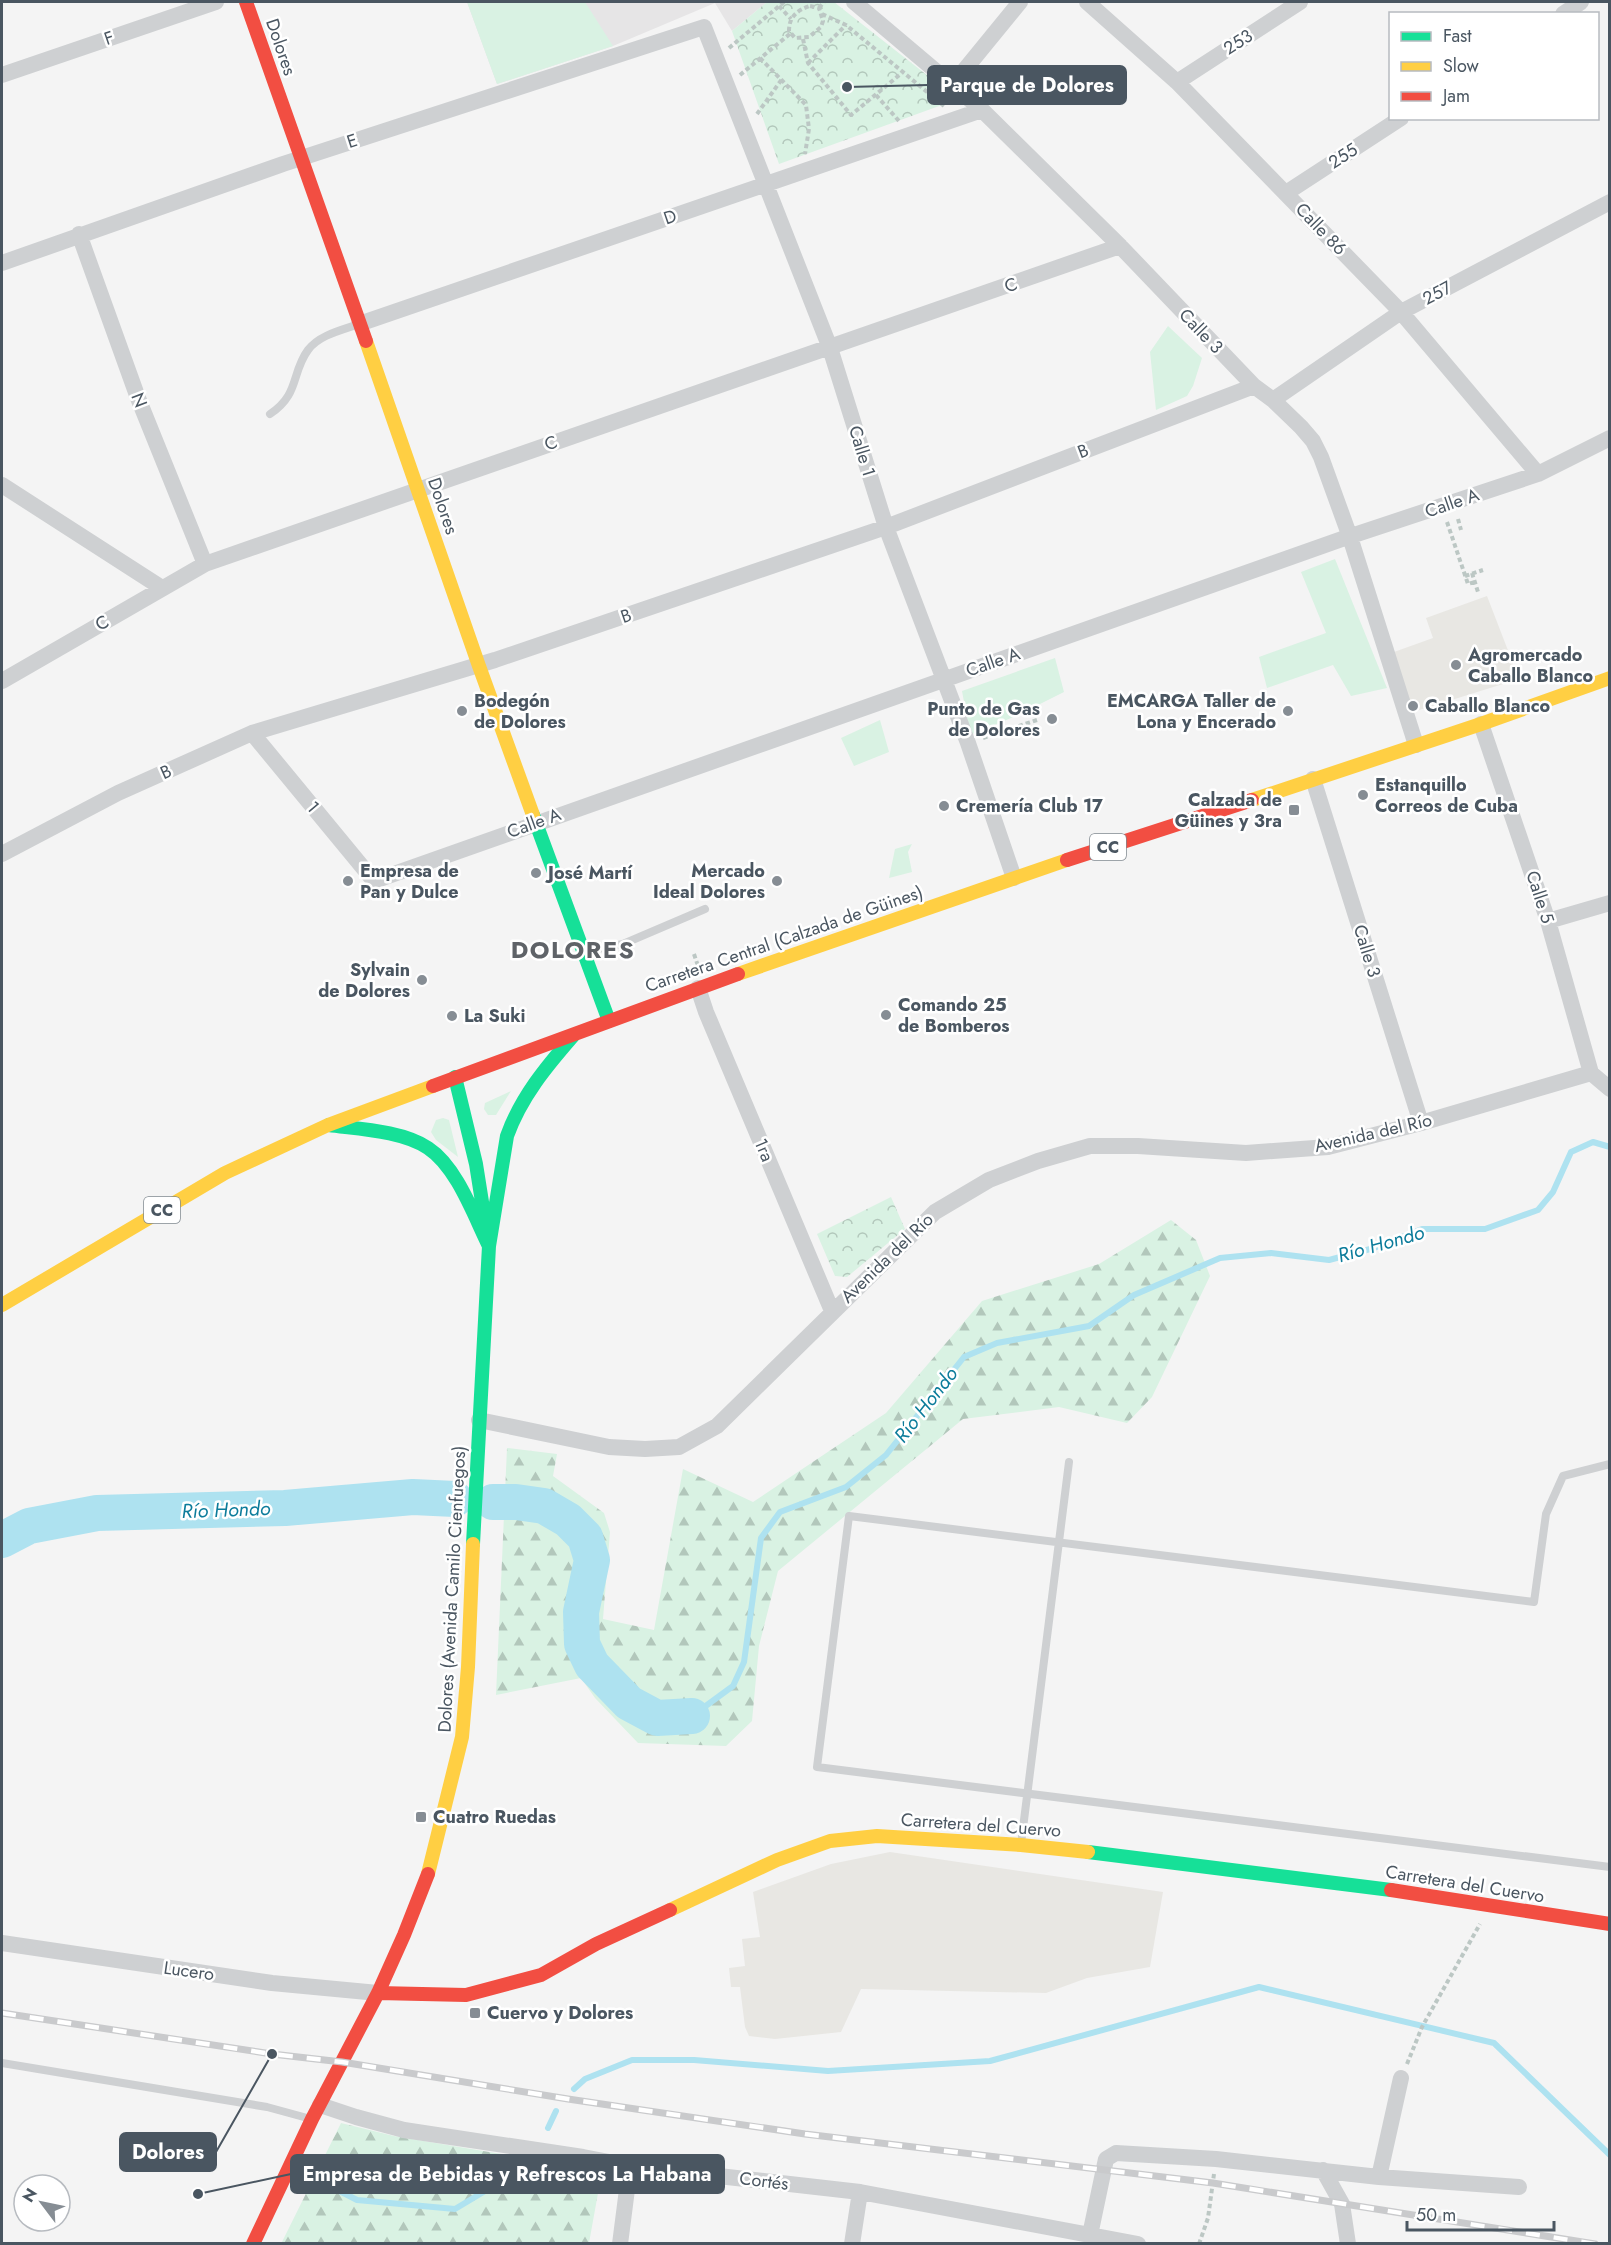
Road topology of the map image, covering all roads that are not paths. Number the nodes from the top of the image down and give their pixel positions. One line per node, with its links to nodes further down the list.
1 (216, 2): 10 (street, F)
2 (246, 2): 15 (main road, Dolores)
3 (1020, 2): 12 (street)
4 (1086, 2): 11 (street, Calle 86)
5 (1300, 2): 11 (street, 253)
6 (1581, 2): 8 (street)
7 (859, 5): 12 (street, Calle 3)
8 (1566, 12)
9 (704, 27): 15 (street, E); 16 (street, Calle 1)
10 (2, 75)
11 (1177, 82): 17 (street, Calle 86)
12 (953, 84): 13 (street, Calle 3)
13 (982, 110): 16 (street, D); 20 (street, Calle 3)
14 (1398, 120): 17 (street, 255)
15 (301, 158): 19 (street, E); 23 (main road, Dolores)
16 (767, 184): 23 (street, D); 24 (street, Calle 1)
17 (1286, 193): 22 (street, Calle 86)
18 (1610, 202): 22 (street, 257)
19 (78, 234): 21 (street, E); 34 (street, N)
20 (1119, 246): 24 (street, C); 25 (street, Calle 3)
21 (2, 263)
22 (1401, 312): 26 (street, 257); 29 (street, Calle 86)
23 (359, 324): 27 (lane); 31 (main road, Dolores)
24 (830, 348): 31 (street, C); 32 (street, Calle 1)
25 (1254, 386): 26 (street, Calle 3); 32 (street, B)
26 (1273, 400): 33 (street, Calle 3)
27 (270, 414)
28 (1610, 438): 29 (street, Calle A)
29 (1538, 474): 33 (street, Calle A)
30 (2, 486): 35 (street)
31 (419, 489): 34 (street, C); 36 (main road, Dolores)
32 (886, 527): 36 (street, B); 38 (street, Calle 1)
33 (1350, 537): 38 (street, Calle A); 42 (street, Calle 3)
34 (206, 564): 35 (street, C)
35 (162, 588): 39 (street, C)
36 (478, 666): 41 (street, B); 44 (main road, Dolores)
37 (1610, 678): 40 (main road, Carretera Central (Calzada de Güines) / CC)
38 (945, 679): 44 (street, Calle A); 46 (street, Calle 1)
39 (2, 681)
40 (1481, 724): 42 (main road, Carretera Central (Calzada de Güines) / CC); 50 (street, Calle 5)
41 (252, 733): 45 (street, B); 47 (street, 1)
42 (1416, 745): 43 (main road, Carretera Central (Calzada de Güines) / CC)
43 (1313, 779): 46 (main road, Carretera Central (Calzada de Güines) / CC); 58 (street, Calle 3)
44 (537, 823): 47 (street, Calle A); 51 (main road, Dolores)
45 (2, 854)
46 (1014, 878): 52 (main road, Carretera Central (Calzada de Güines) / CC)
47 (374, 881)
48 (1610, 903): 50 (street)
49 (705, 909): 51 (lane)
50 (1548, 921): 55 (street, Calle 5)
51 (583, 952): 53 (main road, Dolores)
52 (698, 988): 53 (main road, Carretera Central (Calzada de Güines) / CC); 62 (street, 1ra)
53 (609, 1021): 54 (main road, Carretera Central (Calzada de Güines) / CC)
54 (575, 1033): 56 (main road, Carretera Central (Calzada de Güines) / CC); 60 (main road)
55 (1591, 1073): 57 (street); 58 (street, Avenida del Río)
56 (455, 1077): 59 (main road, Carretera Central (Calzada de Güines) / CC); 60 (main road, Dolores (Avenida Camilo Cienfuegos))
57 (1610, 1089)
58 (1421, 1123): 62 (street, Avenida del Río)
59 (328, 1125): 60 (main road); 61 (main road, Carretera Central (Calzada de Güines) / CC)
60 (489, 1246): 63 (main road, Dolores (Avenida Camilo Cienfuegos))
61 (2, 1305)
62 (832, 1311): 63 (street, Avenida del Río)
63 (479, 1420): 72 (main road, Dolores (Avenida Camilo Cienfuegos))
64 (1069, 1462): 66 (lane)
65 (1610, 1464): 66 (lane)
66 (1059, 1542): 67 (lane); 67 (lane)
67 (1027, 1793): 68 (lane); 69 (lane)
68 (1021, 1845): 70 (main road, Carretera del Cuervo); 72 (main road, Carretera del Cuervo)
69 (1610, 1867)
70 (1610, 1924)
71 (2, 1943): 72 (street, Lucero)
72 (378, 1994): 75 (main road, Dolores (Avenida Camilo Cienfuegos))
73 (2, 2063): 75 (lane)
74 (1401, 2078): 78 (street)
75 (316, 2112): 76 (street, Cortés); 82 (main road, Dolores (Avenida Camilo Cienfuegos))
76 (630, 2166): 80 (street, Cortés); 83 (street)
77 (1323, 2170): 78 (street); 81 (street); 86 (street)
78 (1379, 2177): 79 (street)
79 (1519, 2187)
80 (860, 2192): 81 (street, Cortés); 84 (street)
81 (1090, 2235): 85 (street, Cortés)
82 (253, 2244)
83 (620, 2244)
84 (852, 2244)
85 (1138, 2244)
86 (1348, 2244)

